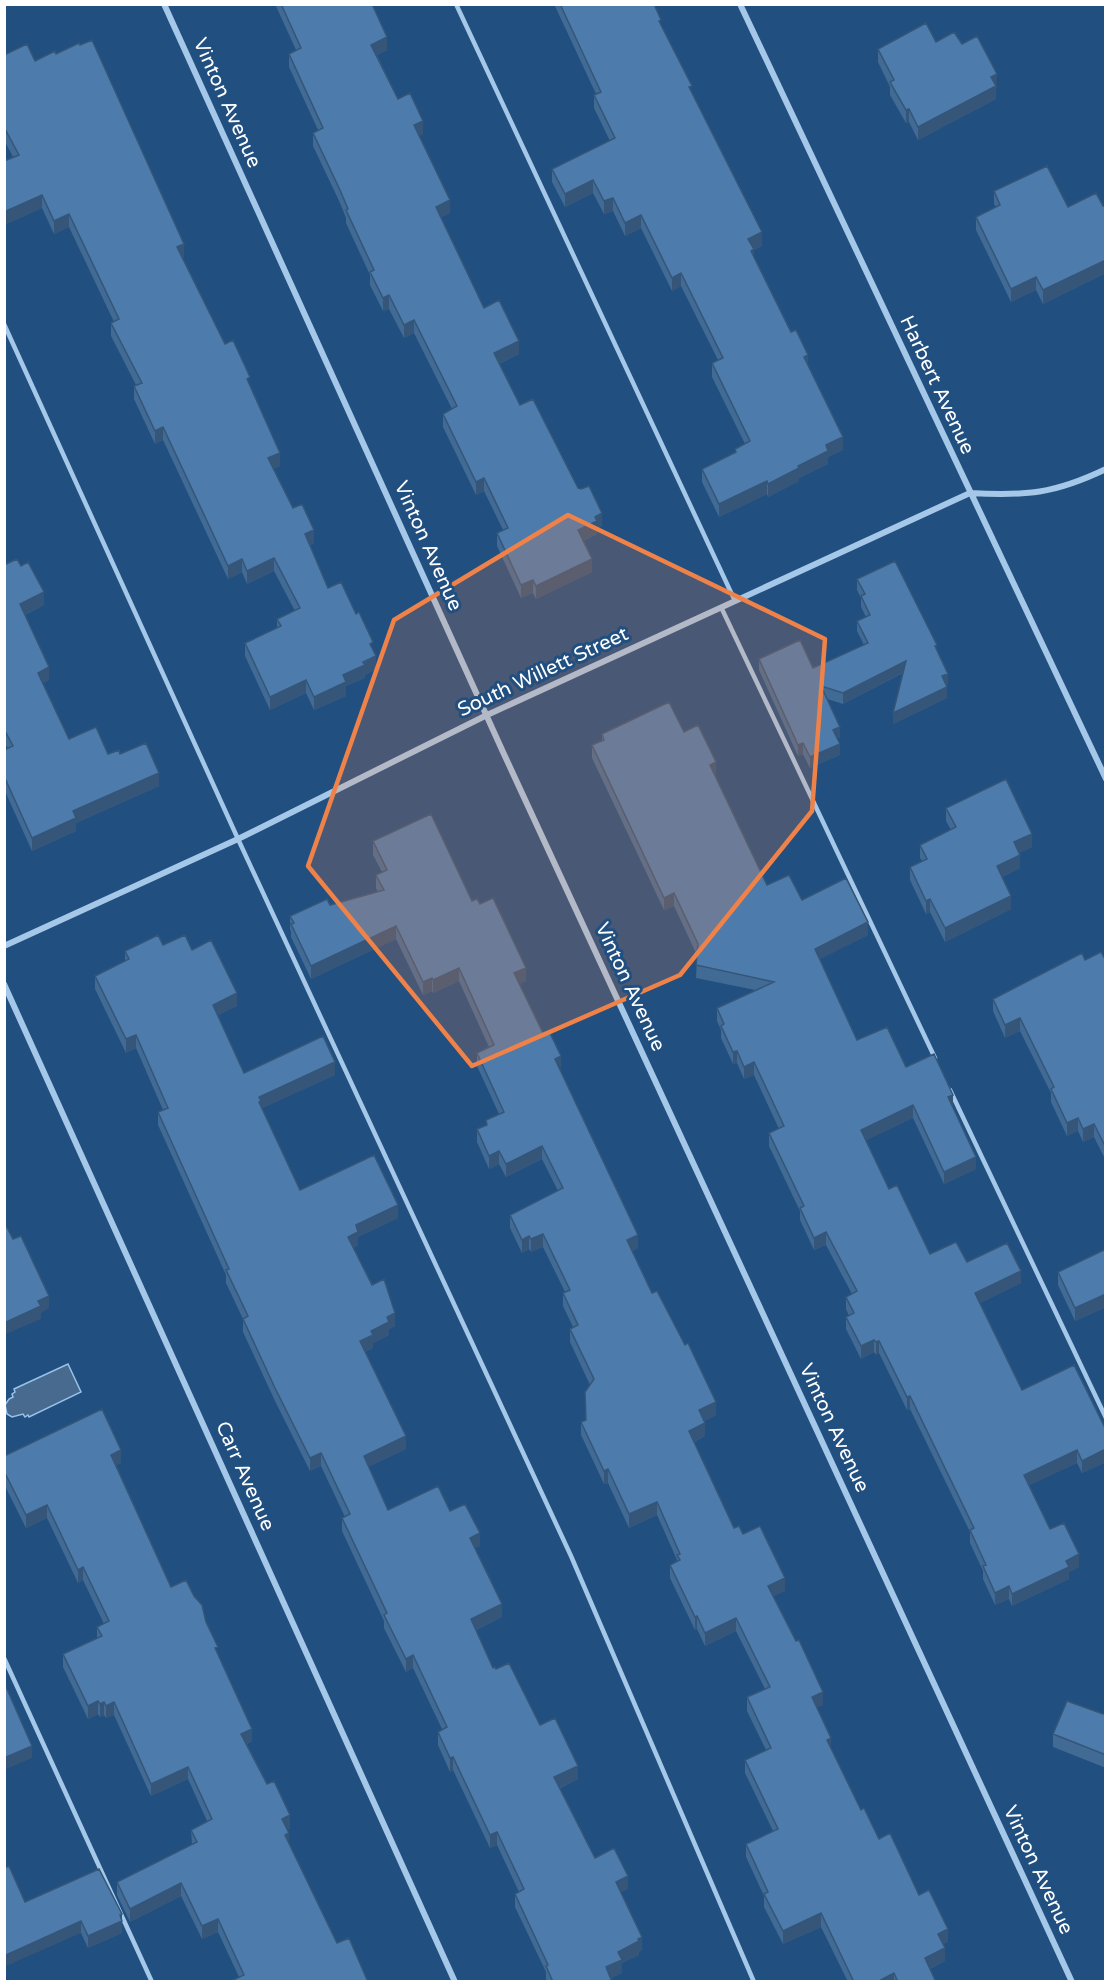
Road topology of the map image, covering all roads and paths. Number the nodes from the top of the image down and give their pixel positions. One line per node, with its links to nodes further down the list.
1 (164, 4): 9 (street, Vinton Avenue)
2 (456, 4): 7 (lane)
3 (740, 4): 6 (street, Harbert Avenue)
4 (4, 324): 11 (lane)
5 (1106, 469): 6 (street, South Willett Street)
6 (970, 493): 7 (street, South Willett Street); 10 (street, Harbert Avenue)
7 (735, 601): 8 (street, South Willett Street)
8 (721, 608): 9 (street, South Willett Street); 14 (lane)
9 (487, 715): 11 (street, South Willett Street); 21 (street, Vinton Avenue)
10 (1106, 779)
11 (238, 839): 12 (street, South Willett Street); 20 (lane)
12 (4, 946)
13 (4, 984): 19 (street, Carr Avenue)
14 (936, 1060)
15 (946, 1081): 16 (lane)
16 (1106, 1418)
17 (4, 1658): 18 (lane)
18 (152, 1982)
19 (455, 1982)
20 (754, 1982)
21 (1072, 1982)

